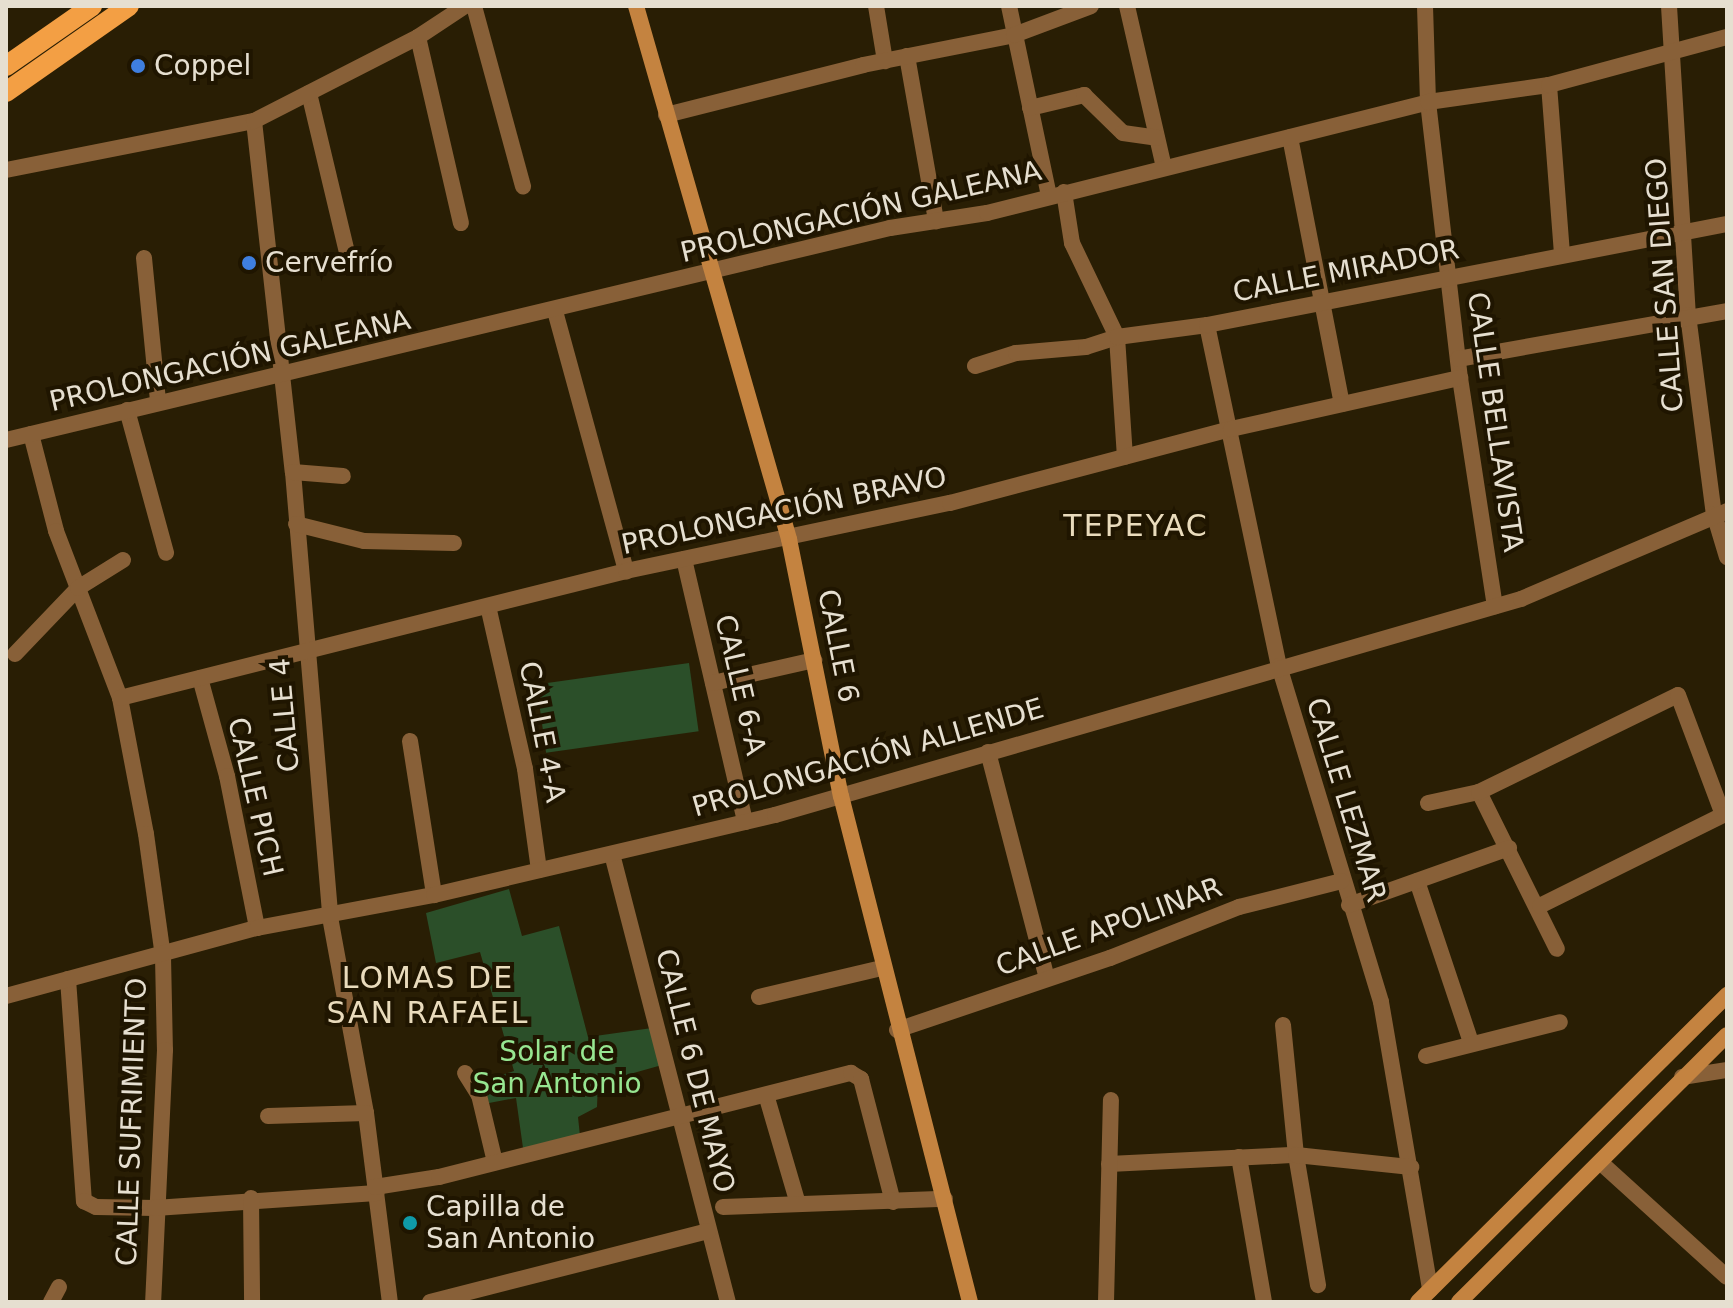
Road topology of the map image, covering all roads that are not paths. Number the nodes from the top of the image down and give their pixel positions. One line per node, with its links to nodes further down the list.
1 (92, 6): 18 (main road)
2 (129, 6): 20 (main road)
3 (465, 6): 13 (street)
4 (474, 6): 30 (street)
5 (636, 6): 24 (street, CALLE 6)
6 (876, 6): 17 (street)
7 (1009, 6): 12 (street)
8 (1091, 6): 12 (street)
9 (1127, 6): 27 (street)
10 (1425, 6): 22 (street, CALLE BELLAVISTA)
11 (1669, 6): 15 (street, CALLE SAN DIEGO)
12 (1014, 35): 16 (street); 23 (street)
13 (418, 37): 21 (street); 33 (street)
14 (1727, 37): 15 (street, PROLONGACIÓN GALEANA)
15 (1674, 53): 19 (street, PROLONGACIÓN GALEANA); 35 (street, CALLE SAN DIEGO)
16 (907, 56): 17 (street); 32 (street)
17 (885, 61): 24 (street)
18 (6, 66)
19 (1549, 85): 22 (street, PROLONGACIÓN GALEANA); 36 (street)
20 (6, 92)
21 (309, 93): 25 (street); 38 (street)
22 (1428, 102): 26 (street, PROLONGACIÓN GALEANA); 40 (street, CALLE BELLAVISTA)
23 (1030, 108): 27 (street); 31 (street)
24 (666, 115): 39 (street, CALLE 6)
25 (254, 121): 29 (street); 49 (street, CALLE 4)
26 (1290, 137): 28 (street, PROLONGACIÓN GALEANA); 41 (street)
27 (1157, 138): 28 (street)
28 (1164, 168): 31 (street, PROLONGACIÓN GALEANA)
29 (6, 170)
30 (523, 186)
31 (1057, 194): 32 (street, PROLONGACIÓN GALEANA); 46 (street)
32 (936, 221): 39 (street, PROLONGACIÓN GALEANA)
33 (461, 223)
34 (1727, 224): 35 (street, CALLE MIRADOR)
35 (1687, 230): 36 (street, CALLE MIRADOR); 44 (street, CALLE SAN DIEGO)
36 (1562, 254): 40 (street, CALLE MIRADOR)
37 (144, 258): 51 (street)
38 (350, 265)
39 (709, 271): 42 (street, PROLONGACIÓN GALEANA); 62 (street, CALLE 6)
40 (1449, 276): 41 (street, CALLE MIRADOR); 47 (street, CALLE BELLAVISTA)
41 (1320, 303): 45 (street, CALLE MIRADOR); 52 (street)
42 (555, 311): 49 (street, PROLONGACIÓN GALEANA); 68 (street)
43 (1727, 311): 44 (street)
44 (1688, 315): 47 (street); 60 (street, CALLE SAN DIEGO)
45 (1207, 325): 46 (street, CALLE MIRADOR); 54 (street, CALLE LEZMAR)
46 (1117, 337): 48 (street, CALLE MIRADOR); 57 (street)
47 (1458, 359): 50 (street, CALLE BELLAVISTA)
48 (975, 366)
49 (282, 376): 51 (street, PROLONGACIÓN GALEANA); 58 (street, CALLE 4)
50 (1460, 378): 52 (street, PROLONGACIÓN BRAVO); 71 (street, CALLE BELLAVISTA)
51 (158, 402): 53 (street, PROLONGACIÓN GALEANA)
52 (1342, 404): 54 (street, PROLONGACIÓN BRAVO)
53 (127, 410): 55 (street, PROLONGACIÓN GALEANA); 64 (street)
54 (1231, 429): 57 (street, PROLONGACIÓN BRAVO); 75 (street, CALLE LEZMAR)
55 (31, 434): 56 (street, PROLONGACIÓN GALEANA); 69 (street, CALLE SUFRIMIENTO)
56 (6, 440)
57 (1125, 457): 62 (street, PROLONGACIÓN BRAVO)
58 (293, 472): 59 (street); 61 (street, CALLE 4)
59 (343, 476)
60 (1720, 512): 65 (street, CALLE SAN DIEGO); 71 (street, PROLONGACIÓN ALLENDE)
61 (296, 524): 63 (street); 72 (street, CALLE 4)
62 (789, 539): 66 (street, PROLONGACIÓN BRAVO); 74 (street, CALLE 6)
63 (454, 543)
64 (166, 553)
65 (1727, 557)
66 (684, 559): 68 (street, PROLONGACIÓN BRAVO); 77 (street, CALLE 6-A)
67 (123, 560): 69 (street)
68 (626, 571): 70 (street, PROLONGACIÓN BRAVO)
69 (78, 588): 73 (street); 78 (street, CALLE SUFRIMIENTO)
70 (488, 606): 72 (street, PROLONGACIÓN BRAVO); 87 (street, CALLE 4-A)
71 (1495, 606): 75 (street, PROLONGACIÓN ALLENDE)
72 (305, 651): 76 (street, PROLONGACIÓN BRAVO); 93 (street, CALLE 4)
73 (15, 654)
74 (814, 660): 77 (street); 82 (street, CALLE 6)
75 (1279, 666): 80 (street, PROLONGACIÓN ALLENDE); 88 (street, CALLE LEZMAR)
76 (200, 678): 78 (street, PROLONGACIÓN BRAVO); 94 (street, CALLE PICH)
77 (713, 683): 84 (street, CALLE 6-A)
78 (120, 698): 96 (street, CALLE SUFRIMIENTO)
79 (410, 741): 90 (street)
80 (988, 752): 82 (street, PROLONGACIÓN ALLENDE); 98 (street)
81 (1479, 792): 83 (street); 85 (street); 92 (street)
82 (841, 796): 84 (street, PROLONGACIÓN ALLENDE); 97 (street, CALLE 6)
83 (1428, 803)
84 (745, 822): 86 (street, PROLONGACIÓN ALLENDE)
85 (1509, 848): 89 (street); 92 (street)
86 (612, 854): 87 (street, PROLONGACIÓN ALLENDE); 115 (street, CALLE 6 DE MAYO)
87 (539, 870): 90 (street, PROLONGACIÓN ALLENDE)
88 (1342, 881): 91 (street, CALLE LEZMAR); 98 (street, CALLE APOLINAR)
89 (1417, 881): 91 (street); 107 (street)
90 (434, 895): 93 (street, PROLONGACIÓN ALLENDE)
91 (1349, 905): 122 (street, CALLE LEZMAR)
92 (1540, 906): 95 (street)
93 (330, 917): 94 (street, PROLONGACIÓN ALLENDE); 114 (street, CALLE 4)
94 (257, 928): 96 (street, PROLONGACIÓN ALLENDE)
95 (1557, 949)
96 (163, 957): 99 (street, PROLONGACIÓN ALLENDE); 129 (street, CALLE SUFRIMIENTO)
97 (882, 968): 102 (street); 105 (street, CALLE 6)
98 (1047, 978): 105 (street, CALLE APOLINAR)
99 (68, 979): 101 (street, PROLONGACIÓN ALLENDE); 129 (street)
100 (1727, 995): 134 (street)
101 (6, 996)
102 (759, 997)
103 (1560, 1022): 107 (street)
104 (1283, 1025): 117 (street)
105 (897, 1030): 125 (street, CALLE 6)
106 (1727, 1035): 111 (street)
107 (1471, 1042): 108 (street)
108 (1426, 1056)
109 (1727, 1070): 111 (street)
110 (465, 1073): 119 (street)
111 (1682, 1077): 120 (street)
112 (767, 1098): 115 (street); 126 (street); 127 (street)
113 (1111, 1100): 121 (street)
114 (366, 1113): 116 (street); 123 (street, CALLE 4)
115 (679, 1115): 119 (street); 130 (street, CALLE 6 DE MAYO)
116 (268, 1116)
117 (1296, 1155): 118 (street); 122 (street); 132 (street)
118 (1239, 1157): 121 (street); 143 (street)
119 (495, 1162): 123 (street)
120 (1600, 1162): 131 (street); 144 (street)
121 (1109, 1164): 142 (street)
122 (1411, 1167): 134 (street, CALLE LEZMAR)
123 (376, 1190): 124 (street); 138 (street, CALLE 4)
124 (251, 1198): 129 (street); 137 (street)
125 (945, 1199): 126 (street); 141 (street, CALLE 6)
126 (893, 1202): 127 (street)
127 (798, 1204): 128 (street)
128 (723, 1207)
129 (155, 1208): 136 (street, CALLE SUFRIMIENTO)
130 (708, 1231): 139 (street); 140 (street, CALLE 6 DE MAYO)
131 (1727, 1277)
132 (1318, 1285)
133 (59, 1287): 135 (street)
134 (1424, 1296)
135 (51, 1302)
136 (153, 1302)
137 (252, 1302)
138 (390, 1302)
139 (430, 1302)
140 (728, 1302)
141 (970, 1302)
142 (1106, 1302)
143 (1264, 1302)
144 (1459, 1302)

